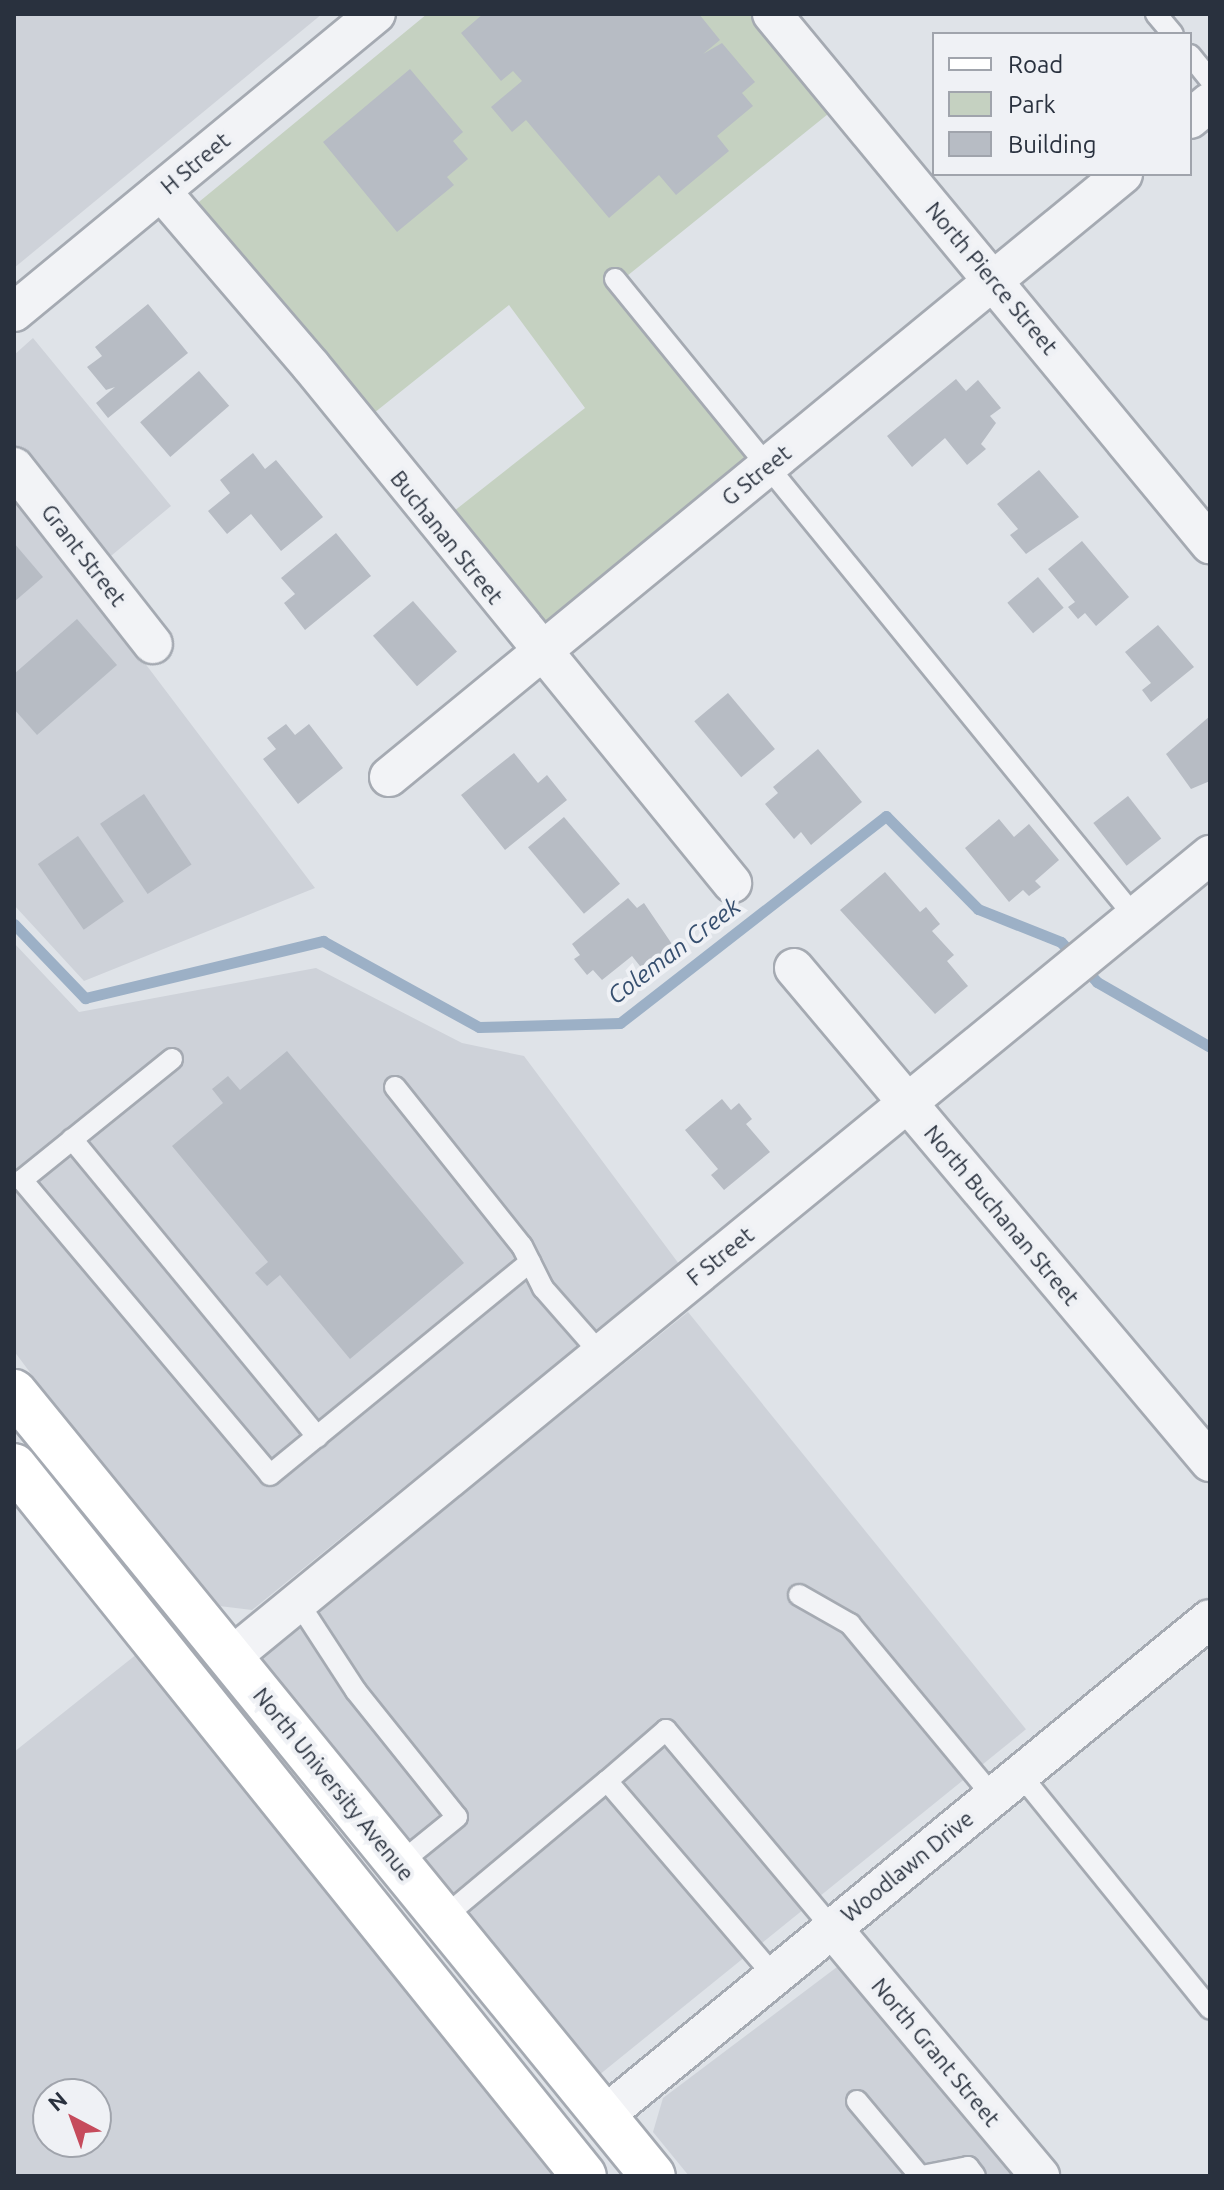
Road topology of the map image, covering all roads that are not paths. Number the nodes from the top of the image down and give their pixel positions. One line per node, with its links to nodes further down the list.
1 (376, 14): 10 (street, H Street)
2 (772, 14): 12 (street, North Pierce Street)
3 (1156, 14): 4 (lane)
4 (1171, 32)
5 (1192, 58): 6 (lane)
6 (1210, 80)
7 (1210, 102): 8 (street)
8 (1192, 117)
9 (1121, 176): 12 (street, G Street)
10 (161, 191): 13 (street, H Street); 18 (street, Buchanan Street)
11 (615, 279): 14 (lane)
12 (994, 280): 14 (street, G Street); 16 (street, North Pierce Street)
13 (14, 312)
14 (767, 466): 18 (street, G Street); 22 (lane)
15 (14, 467): 17 (street, Grant Street)
16 (1210, 544)
17 (153, 644)
18 (540, 653): 19 (street, G Street); 21 (street, Buchanan Street)
19 (389, 777)
20 (1210, 855): 22 (street, F Street)
21 (732, 883)
22 (1135, 917): 26 (street, F Street)
23 (794, 968): 26 (street, North Buchanan Street)
24 (172, 1059): 27 (lane)
25 (395, 1087): 29 (lane)
26 (908, 1103): 30 (street, F Street); 33 (street, North Buchanan Street)
27 (72, 1139): 28 (lane); 32 (lane)
28 (18, 1183): 32 (lane)
29 (530, 1262): 30 (lane); 32 (lane)
30 (601, 1354): 36 (street, F Street)
31 (14, 1392): 38 (main road, North University Avenue)
32 (318, 1437)
33 (1210, 1462)
34 (23, 1486): 48 (main road)
35 (799, 1595): 40 (lane)
36 (298, 1602): 38 (street, F Street); 41 (lane)
37 (1210, 1619): 40 (street, Woodlawn Drive)
38 (231, 1657): 41 (main road, North University Avenue)
39 (607, 1781): 42 (lane); 43 (lane); 44 (lane)
40 (1007, 1785): 43 (street, Woodlawn Drive); 45 (lane)
41 (399, 1864): 42 (main road, North University Avenue)
42 (443, 1918): 47 (main road, North University Avenue)
43 (832, 1928): 44 (street, Woodlawn Drive); 52 (street, North Grant Street)
44 (774, 1976): 47 (street, Woodlawn Drive)
45 (1210, 2009)
46 (857, 2101): 50 (lane)
47 (605, 2115): 49 (main road, North University Avenue)
48 (584, 2176)
49 (653, 2176)
50 (921, 2176): 51 (lane)
51 (975, 2176)
52 (1040, 2176)

